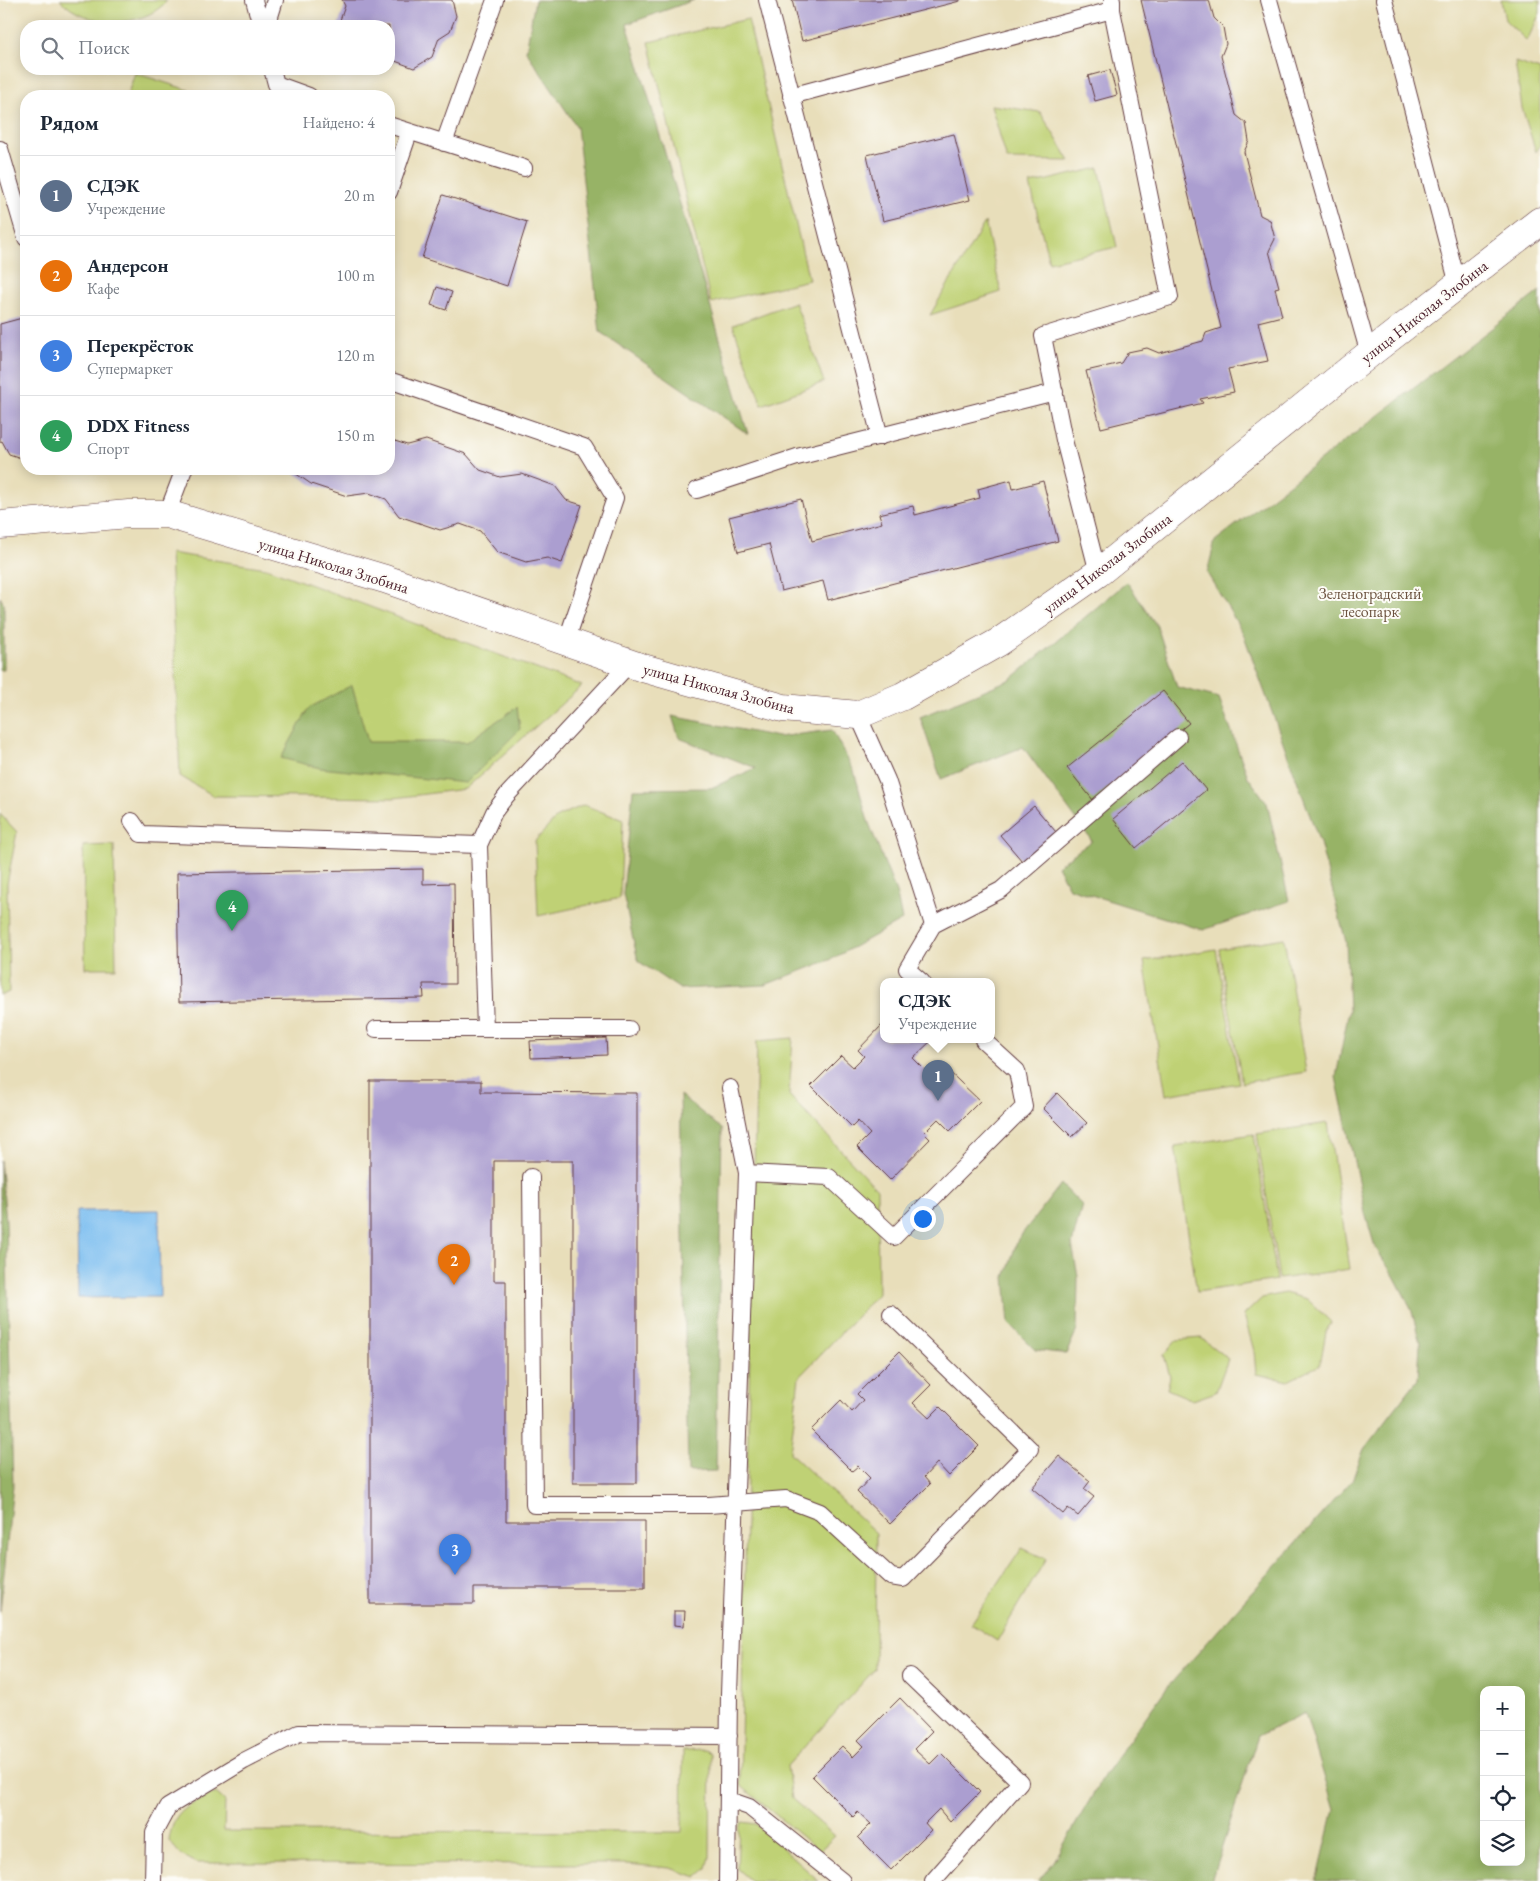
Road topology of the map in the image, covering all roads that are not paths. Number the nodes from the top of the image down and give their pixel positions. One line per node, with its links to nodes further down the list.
1 (254, 0): 8 (lane)
2 (275, 0): 9 (lane)
3 (495, 0): 15 (lane)
4 (766, 0): 12 (lane)
5 (1269, 0): 22 (lane)
6 (1384, 0): 21 (lane)
7 (1112, 5): 12 (lane); 24 (lane)
8 (259, 20)
9 (269, 20)
10 (274, 75): 11 (lane)
11 (293, 90)
12 (791, 96): 25 (lane)
13 (395, 127): 14 (lane)
14 (409, 133): 15 (lane); 18 (lane)
15 (444, 143): 17 (lane)
16 (0, 149): 19 (lane)
17 (524, 168)
18 (395, 174)
19 (20, 217)
20 (1540, 221): 21 (street, улица Николая Злобина)
21 (1458, 285): 22 (street, улица Николая Злобина)
22 (1369, 354): 30 (street, улица Николая Злобина)
23 (395, 382): 31 (lane)
24 (1055, 392): 25 (lane); 30 (lane)
25 (880, 436): 27 (lane)
26 (182, 475): 28 (lane)
27 (697, 490)
28 (167, 514): 29 (street, улица Николая Злобина); 31 (street, улица Николая Злобина)
29 (0, 525)
30 (1098, 574): 33 (street, улица Николая Злобина)
31 (566, 642): 32 (street, улица Николая Злобина)
32 (629, 664): 33 (street, улица Николая Злобина); 36 (lane)
33 (858, 715): 37 (lane)
34 (1178, 737): 37 (lane)
35 (132, 821): 36 (lane)
36 (479, 845): 41 (lane)
37 (933, 925): 38 (lane)
38 (918, 978)
39 (629, 1028): 41 (lane)
40 (376, 1029): 41 (lane)
41 (485, 1029)
42 (987, 1043): 44 (lane)
43 (730, 1088): 44 (lane)
44 (747, 1173): 47 (lane)
45 (531, 1177): 47 (lane)
46 (891, 1314): 47 (lane)
47 (737, 1503): 49 (lane)
48 (910, 1676): 54 (lane)
49 (729, 1736): 50 (lane); 51 (lane)
50 (729, 1800): 52 (lane); 53 (lane)
51 (154, 1881)
52 (727, 1881)
53 (842, 1881)
54 (932, 1881)

